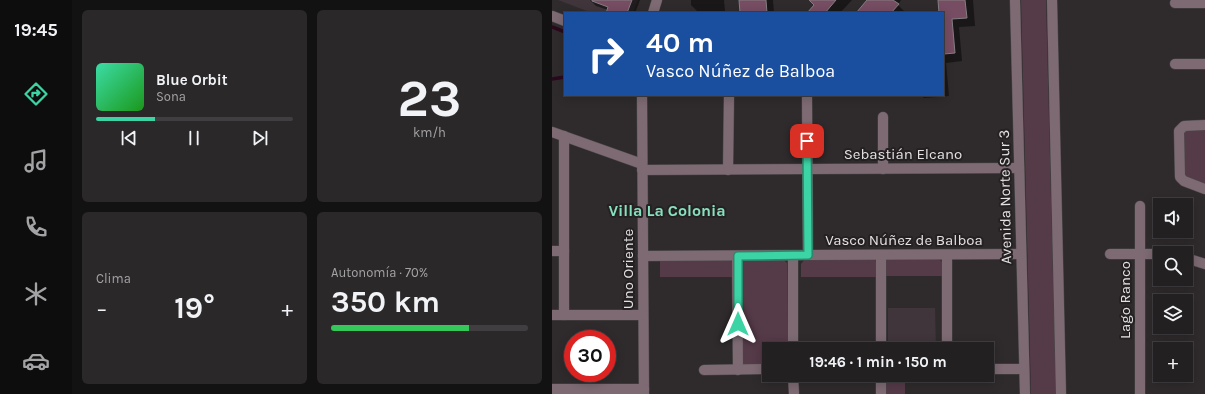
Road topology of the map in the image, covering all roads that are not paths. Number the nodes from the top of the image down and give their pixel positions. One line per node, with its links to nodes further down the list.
1 (657, 0): 6 (street)
2 (1015, 0): 19 (street, Avenida Norte Sur 3)
3 (1052, 0): 57 (street)
4 (1175, 3): 5 (street)
5 (1205, 3)
6 (653, 12)
7 (552, 16): 8 (street)
8 (564, 21)
9 (1175, 64): 10 (street)
10 (1205, 64)
11 (642, 96): 18 (street, Uno Oriente)
12 (729, 96): 22 (street)
13 (807, 98): 20 (street)
14 (883, 117): 21 (street)
15 (1205, 125): 23 (street)
16 (552, 132): 17 (street, Sebastián Elcano)
17 (564, 136): 18 (street, Sebastián Elcano); 26 (street)
18 (642, 167): 22 (street, Sebastián Elcano); 34 (street, Uno Oriente)
19 (1019, 168): 21 (street, Sebastián Elcano); 27 (street, Avenida Norte Sur 3)
20 (808, 169): 21 (street, Sebastián Elcano); 22 (street, Sebastián Elcano); 31 (street)
21 (883, 169)
22 (728, 170)
23 (1205, 189)
24 (1140, 206): 29 (street, Lago Ranco)
25 (552, 251): 26 (street)
26 (564, 251): 40 (street)
27 (1021, 254): 33 (street, Vasco Núñez de Balboa); 47 (street, Avenida Norte Sur 3)
28 (1110, 254): 29 (street)
29 (1140, 254): 30 (street); 58 (street, Lago Ranco)
30 (1153, 254)
31 (808, 255): 32 (street, Vasco Núñez de Balboa); 36 (street, Vasco Núñez de Balboa)
32 (881, 255): 33 (street, Vasco Núñez de Balboa); 43 (street)
33 (947, 255): 44 (street)
34 (643, 256): 35 (street, Vasco Núñez de Balboa); 41 (street, Uno Oriente)
35 (738, 256): 36 (street, Vasco Núñez de Balboa); 49 (street)
36 (793, 256): 42 (street)
37 (1193, 260): 38 (street)
38 (1205, 264)
39 (552, 315): 40 (street)
40 (564, 315): 41 (street)
41 (643, 315): 53 (street, Uno Oriente)
42 (793, 342)
43 (881, 342)
44 (947, 342)
45 (762, 369): 49 (street)
46 (994, 369): 47 (street)
47 (1024, 369): 56 (street, Avenida Norte Sur 3)
48 (704, 370): 49 (street)
49 (738, 370)
50 (794, 382): 54 (street)
51 (881, 382): 55 (street)
52 (552, 389): 53 (street)
53 (644, 391)
54 (794, 394)
55 (881, 394)
56 (1025, 394)
57 (1061, 394)
58 (1140, 394)

